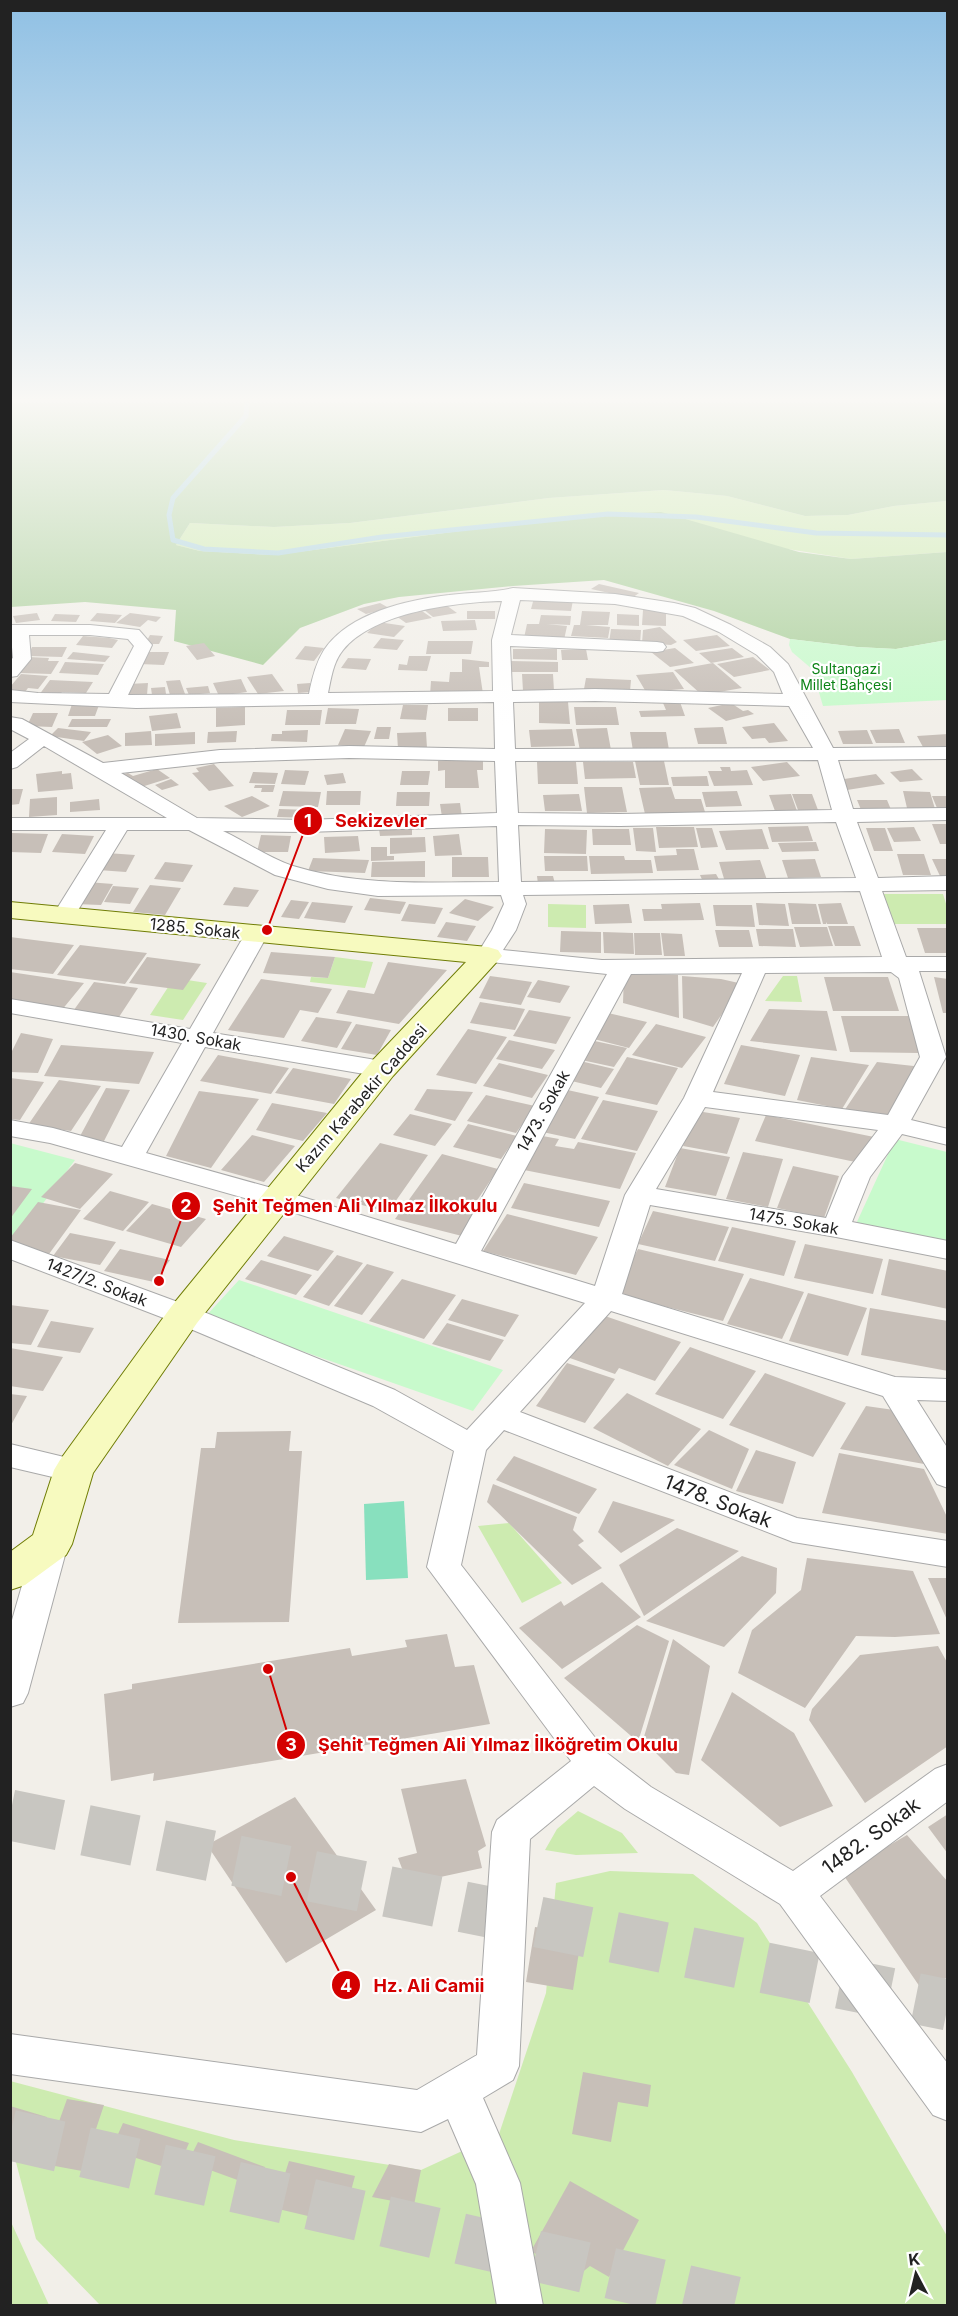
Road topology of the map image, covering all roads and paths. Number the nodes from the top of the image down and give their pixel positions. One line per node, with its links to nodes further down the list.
1 (513, 593): 3 (street, Kazım Karabekir Caddesi); 9 (street); 11 (street)
2 (15, 630): 5 (street); 10 (street)
3 (501, 640): 4 (street); 7 (street, Kazım Karabekir Caddesi)
4 (657, 648)
5 (10, 672)
6 (10, 696): 8 (street)
7 (502, 698): 9 (street); 11 (street); 16 (street, Kazım Karabekir Caddesi)
8 (38, 699): 10 (street); 12 (street)
9 (317, 699): 10 (street)
10 (116, 700)
11 (796, 700): 14 (street)
12 (13, 723): 13 (street)
13 (42, 738): 17 (street); 18 (street)
14 (826, 753): 15 (street); 16 (street); 19 (street)
15 (948, 753)
16 (506, 755): 18 (street); 21 (street, Kazım Karabekir Caddesi)
17 (10, 763)
18 (100, 769): 23 (street)
19 (844, 814): 20 (street); 21 (street); 26 (street)
20 (948, 814)
21 (509, 819): 23 (street); 27 (street, Kazım Karabekir Caddesi)
22 (10, 824): 24 (street)
23 (193, 824): 24 (street); 27 (street)
24 (120, 825): 29 (street)
25 (948, 883): 26 (street)
26 (869, 884): 27 (street); 32 (street)
27 (510, 888): 31 (street, Kazım Karabekir Caddesi)
28 (10, 910): 29 (street, 1285. Sokak)
29 (64, 915): 30 (street, 1285. Sokak)
30 (256, 934): 31 (street, 1285. Sokak); 37 (street)
31 (488, 956): 35 (street); 39 (street, Kazım Karabekir Caddesi)
32 (896, 963): 33 (street); 34 (street); 38 (street)
33 (948, 964)
34 (757, 965): 35 (street); 40 (street)
35 (623, 966): 50 (street, 1473. Sokak)
36 (10, 1006): 37 (street, 1430. Sokak)
37 (199, 1038): 39 (street, 1430. Sokak); 44 (street)
38 (940, 1057): 41 (street)
39 (382, 1069): 46 (street, Kazım Karabekir Caddesi)
40 (697, 1098): 41 (street); 45 (street)
41 (896, 1124): 43 (street); 47 (street)
42 (10, 1128): 44 (street)
43 (948, 1137)
44 (130, 1157): 46 (street)
45 (639, 1195): 47 (street, 1475. Sokak); 51 (street)
46 (276, 1198): 50 (street); 52 (street, Kazım Karabekir Caddesi)
47 (836, 1228): 49 (street, 1475. Sokak)
48 (10, 1249): 52 (street, 1427/2. Sokak)
49 (948, 1250)
50 (464, 1256): 51 (street)
51 (605, 1300): 53 (street); 55 (street)
52 (184, 1315): 56 (street, 1427/2. Sokak); 58 (street, Kazım Karabekir Caddesi)
53 (894, 1388): 54 (street); 59 (street)
54 (948, 1390)
55 (498, 1416): 56 (street); 61 (street, 1478. Sokak)
56 (471, 1446): 64 (street)
57 (10, 1455): 58 (street)
58 (74, 1470): 60 (street, Kazım Karabekir Caddesi)
59 (948, 1476)
60 (51, 1544): 62 (street); 63 (street)
61 (948, 1554)
62 (10, 1574)
63 (10, 1693)
64 (594, 1764): 66 (street); 68 (street)
65 (948, 1780): 66 (street, 1482. Sokak)
66 (794, 1892): 69 (street)
67 (10, 2054): 68 (street)
68 (457, 2090): 70 (street)
69 (948, 2100)
70 (520, 2306)

